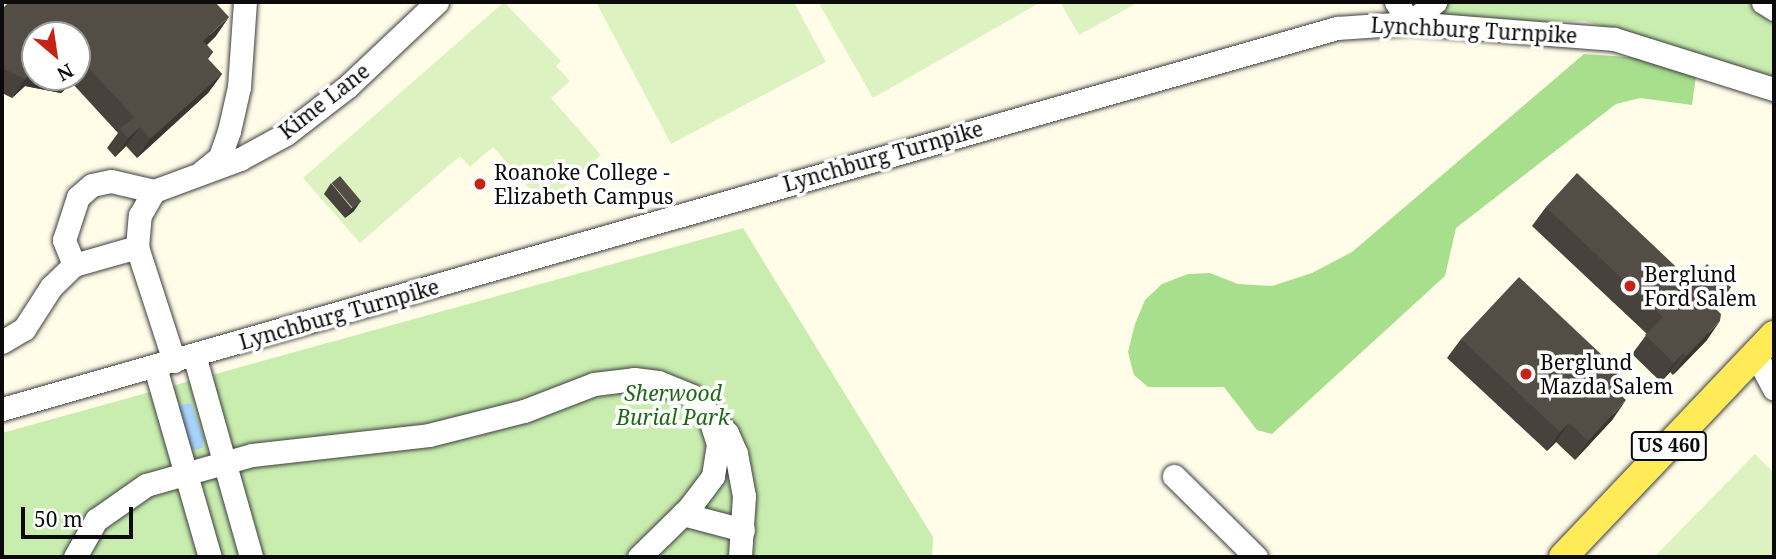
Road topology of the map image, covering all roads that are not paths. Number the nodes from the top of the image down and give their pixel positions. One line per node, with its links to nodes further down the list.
1 (245, 2): 9 (street, Kime Lane)
2 (437, 2): 9 (street, Kime Lane)
3 (1396, 2): 7 (street)
4 (1435, 2): 7 (street)
5 (1763, 2): 6 (street)
6 (1774, 9)
7 (1410, 23): 8 (street, Lynchburg Turnpike); 15 (street, Lynchburg Turnpike)
8 (1774, 89)
9 (196, 177): 10 (street, Kime Lane)
10 (153, 191): 11 (street); 12 (street)
11 (137, 247): 12 (street); 15 (street)
12 (74, 265): 13 (street)
13 (2, 342)
14 (1765, 345): 16 (street); 30 (main road, US 460)
15 (174, 361): 17 (street, Lynchburg Turnpike); 19 (street); 20 (street)
16 (1774, 389)
17 (2, 409)
18 (708, 410): 19 (street); 22 (street); 23 (street)
19 (224, 463): 20 (street); 26 (street)
20 (186, 473): 24 (street); 25 (street)
21 (1174, 476): 29 (street)
22 (683, 514): 23 (street); 27 (street)
23 (743, 530): 28 (street)
24 (75, 557)
25 (210, 557)
26 (251, 557)
27 (639, 557)
28 (740, 557)
29 (1256, 557)
30 (1563, 557)

